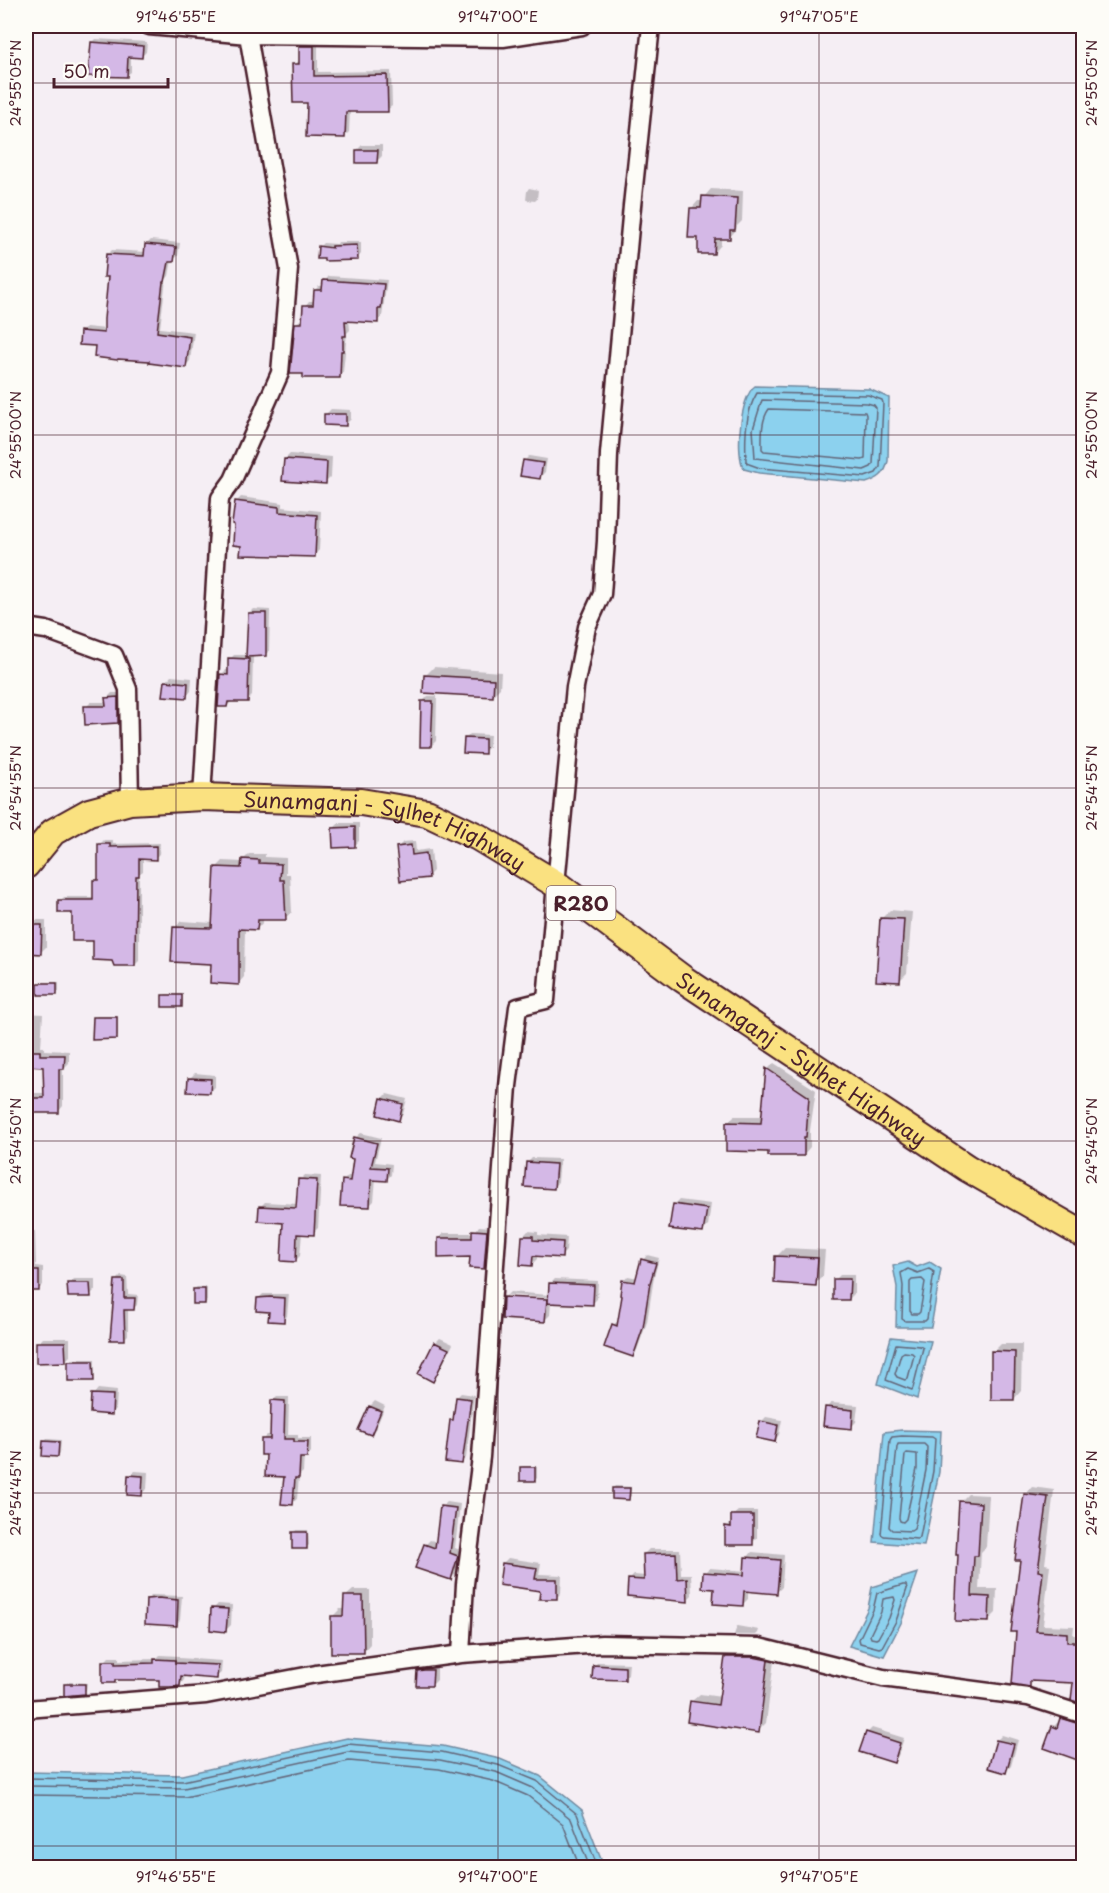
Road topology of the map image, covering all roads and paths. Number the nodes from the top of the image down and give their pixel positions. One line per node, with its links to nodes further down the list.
1 (149, 26): 2 (street)
2 (154, 26): 5 (street)
3 (582, 26): 5 (street)
4 (651, 26): 10 (street)
5 (248, 35): 7 (street)
6 (26, 627): 8 (street)
7 (202, 797): 8 (main road, Sunamganj - Sylhet Highway / R280); 10 (main road, Sunamganj - Sylhet Highway / R280)
8 (130, 801): 9 (main road, Sunamganj - Sylhet Highway / R280)
9 (26, 865)
10 (556, 884): 11 (main road, Sunamganj - Sylhet Highway / R280); 12 (street)
11 (1083, 1235)
12 (461, 1654): 13 (street); 14 (street)
13 (26, 1709)
14 (1083, 1715)

